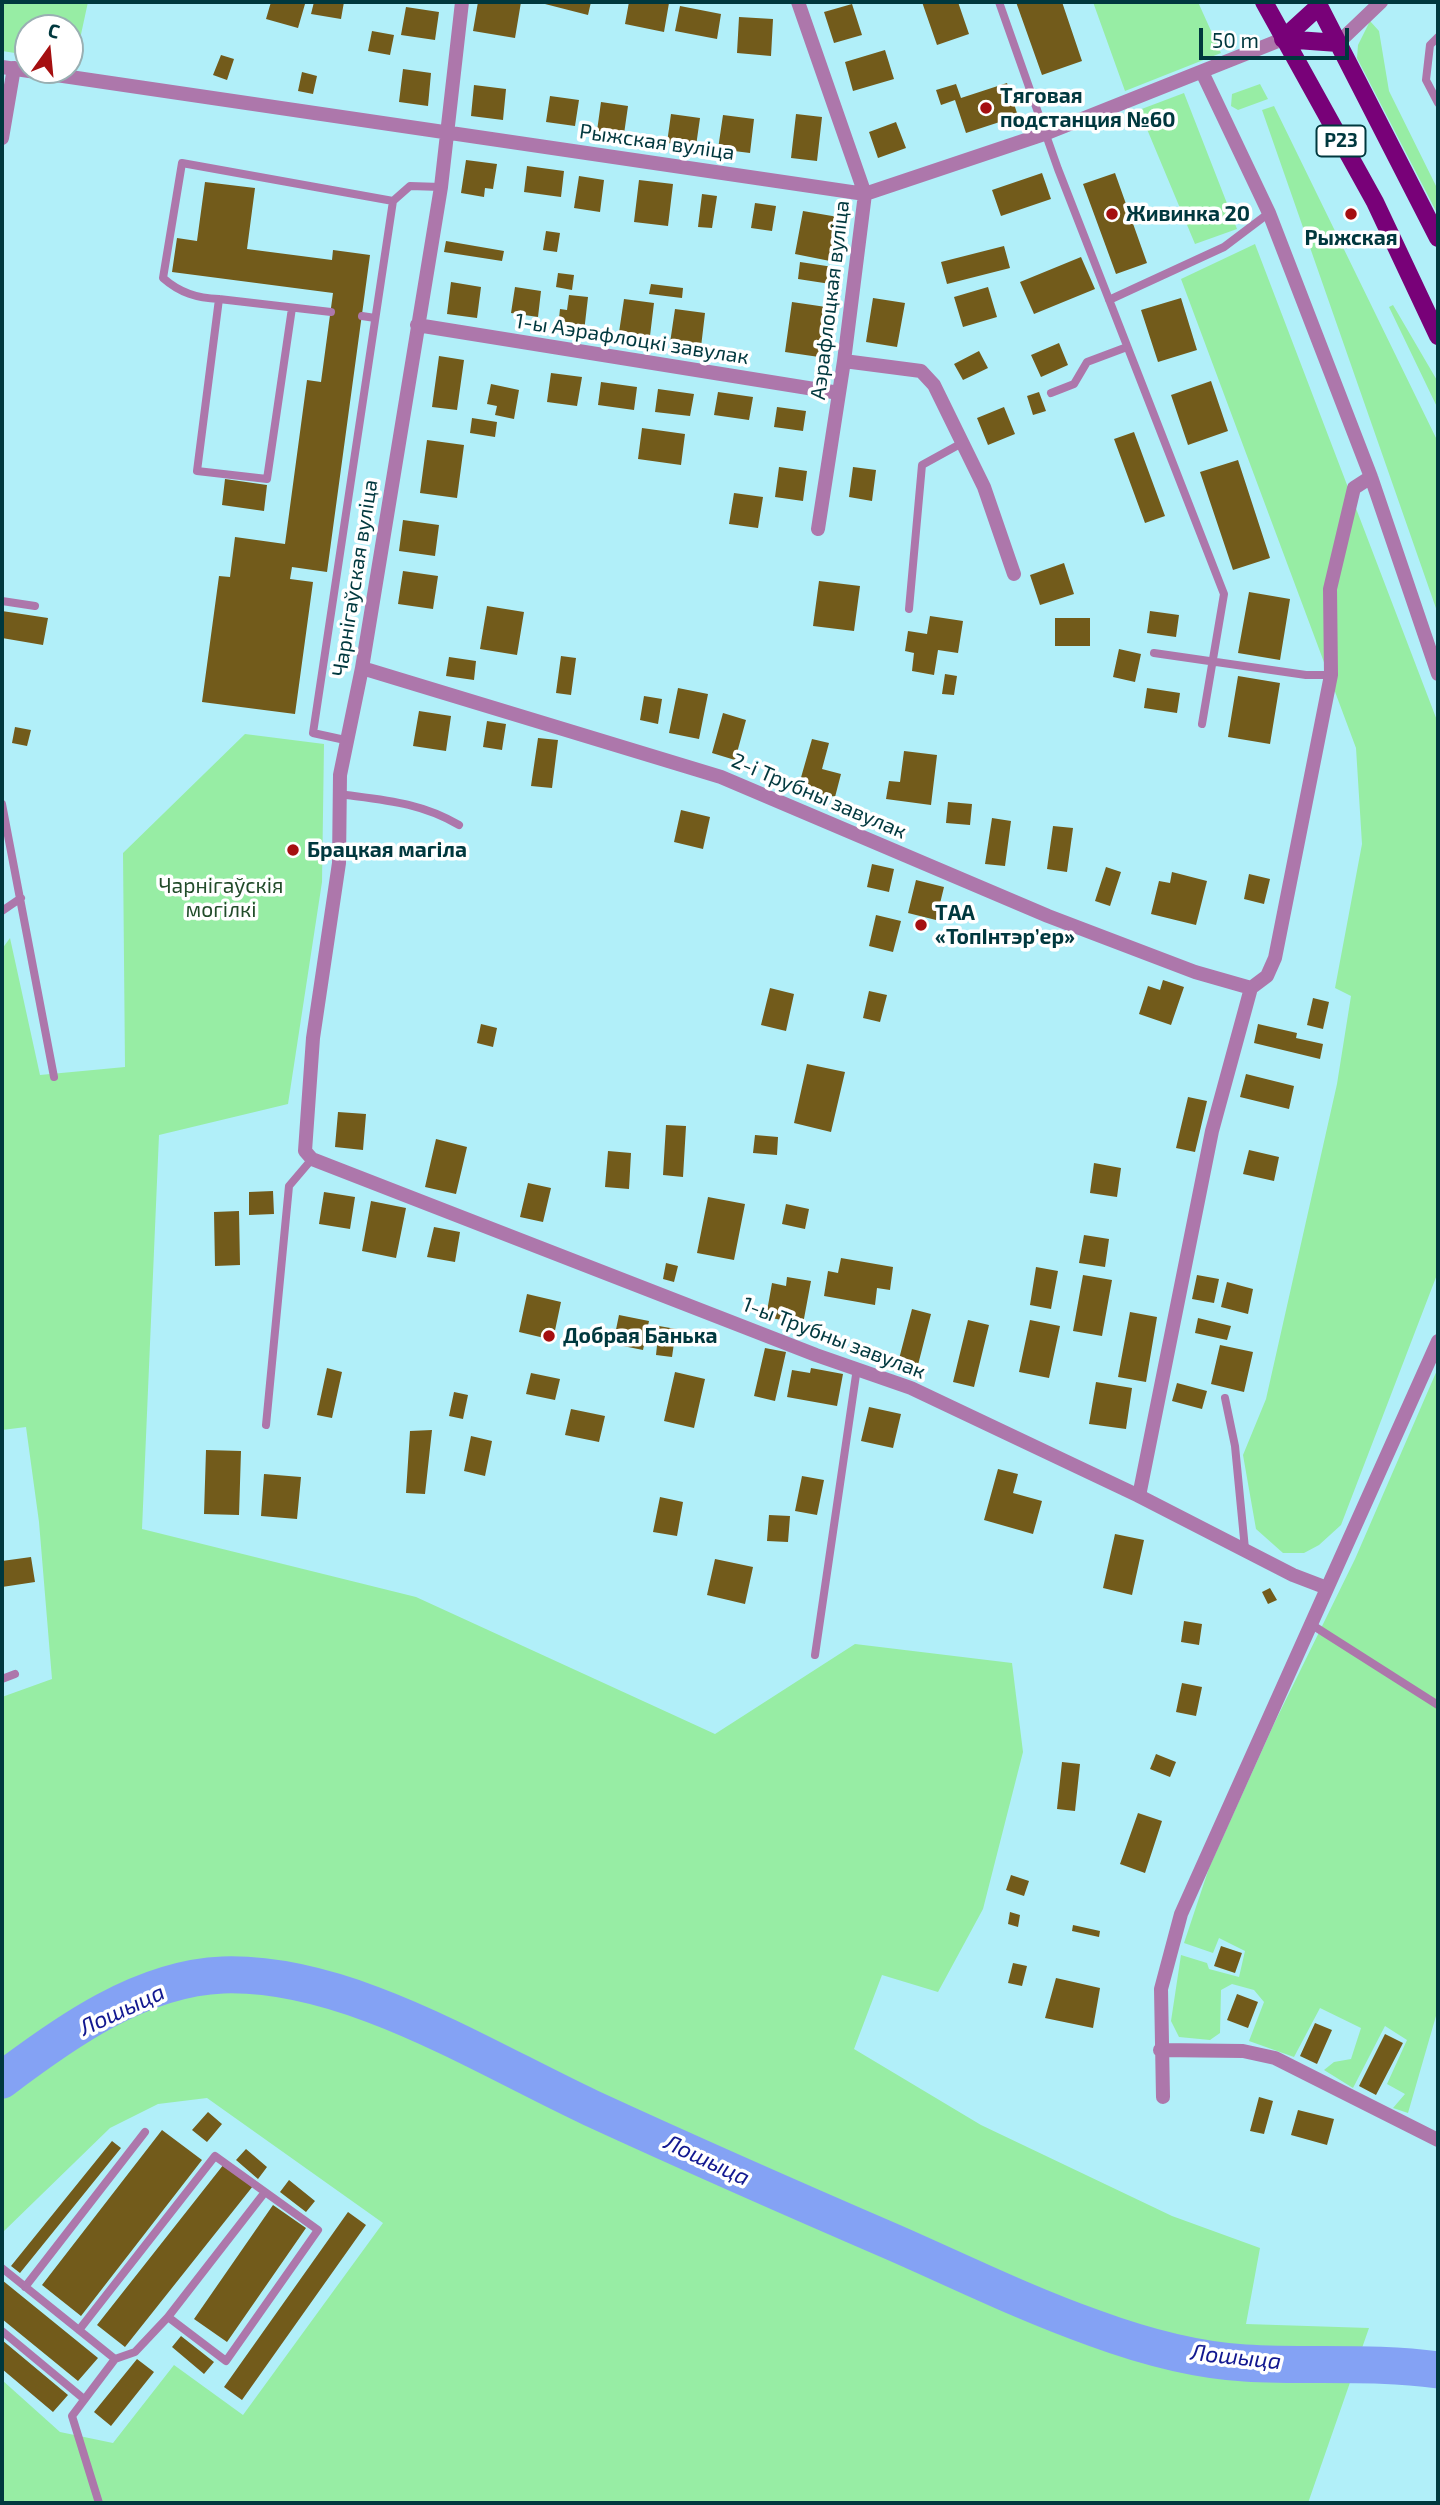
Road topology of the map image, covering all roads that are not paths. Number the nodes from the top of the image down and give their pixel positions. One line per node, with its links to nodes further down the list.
1 (462, 2): 13 (street, Чарнігаўская вуліца)
2 (798, 2): 17 (street, Аэрафлоцкая вуліца)
3 (999, 2): 14 (lane)
4 (1264, 2): 8 (main road, Р23)
5 (1381, 2): 9 (street)
6 (1320, 3): 8 (main road); 9 (main road, Р23)
7 (1438, 37): 12 (lane)
8 (1283, 38): 9 (main road); 11 (street, Рыжская вуліца); 28 (main road, Р23)
9 (1338, 43): 20 (main road, Р23)
10 (8, 68): 13 (street, Рыжская вуліца); 15 (street)
11 (1202, 72): 14 (street, Рыжская вуліца); 19 (street)
12 (1438, 103)
13 (449, 133): 16 (street, Чарнігаўская вуліца); 17 (street, Рыжская вуліца)
14 (1047, 133): 17 (street, Рыжская вуліца); 22 (lane)
15 (2, 138)
16 (441, 187): 18 (lane); 27 (street, Чарнігаўская вуліца)
17 (865, 194): 30 (street, Аэрафлоцкая вуліца)
18 (393, 201): 21 (lane); 26 (lane)
19 (1269, 213): 22 (lane); 34 (street)
20 (1438, 238)
21 (219, 299): 23 (lane); 23 (lane)
22 (1109, 300): 29 (lane)
23 (292, 308): 24 (lane)
24 (331, 313)
25 (362, 316): 26 (lane)
26 (375, 318): 46 (lane)
27 (417, 325): 31 (street, 1-ы Аэрафлоцкі завулак); 42 (street, Чарнігаўская вуліца)
28 (1438, 337)
29 (1127, 347): 32 (lane); 41 (lane)
30 (844, 361): 31 (street, Аэрафлоцкая вуліца); 33 (street)
31 (839, 393): 35 (street, Аэрафлоцкая вуліца)
32 (1051, 393)
33 (961, 443): 36 (street); 39 (lane)
34 (1371, 477): 43 (street); 44 (street)
35 (818, 528)
36 (1014, 574)
37 (2, 601): 38 (lane)
38 (35, 606)
39 (909, 609)
40 (1154, 653): 41 (lane)
41 (1214, 663): 44 (lane); 45 (lane)
42 (362, 668): 46 (street, Чарнігаўская вуліца); 52 (street, 2-і Трубны завулак)
43 (1438, 674)
44 (1331, 675): 52 (street)
45 (1202, 724)
46 (345, 740): 47 (street, Чарнігаўская вуліца)
47 (340, 794): 49 (lane); 54 (street, Чарнігаўская вуліца)
48 (2, 804): 50 (lane)
49 (459, 825)
50 (21, 898): 51 (lane); 53 (lane)
51 (2, 911)
52 (1251, 988): 59 (street)
53 (54, 1077)
54 (312, 1159): 56 (street, 1-ы Трубны завулак); 58 (lane)
55 (1438, 1341): 61 (street)
56 (857, 1368): 59 (street, 1-ы Трубны завулак); 63 (lane)
57 (1225, 1398): 60 (lane)
58 (266, 1425)
59 (1139, 1496): 60 (street, 1-ы Трубны завулак)
60 (1245, 1549): 61 (street, 1-ы Трубны завулак)
61 (1326, 1588): 62 (street)
62 (1309, 1623): 66 (lane); 67 (street)
63 (814, 1655)
64 (15, 1674): 65 (lane)
65 (2, 1679)
66 (1438, 1705)
67 (1160, 2050): 68 (street); 70 (street)
68 (1163, 2096)
69 (145, 2132): 73 (lane)
70 (1438, 2140)
71 (265, 2192): 74 (lane); 74 (lane); 76 (lane)
72 (2, 2268): 73 (lane)
73 (25, 2287): 76 (lane)
74 (168, 2317): 77 (lane)
75 (2, 2330): 78 (lane)
76 (79, 2330): 77 (lane)
77 (115, 2359): 78 (lane)
78 (85, 2399): 79 (lane)
79 (99, 2503)

